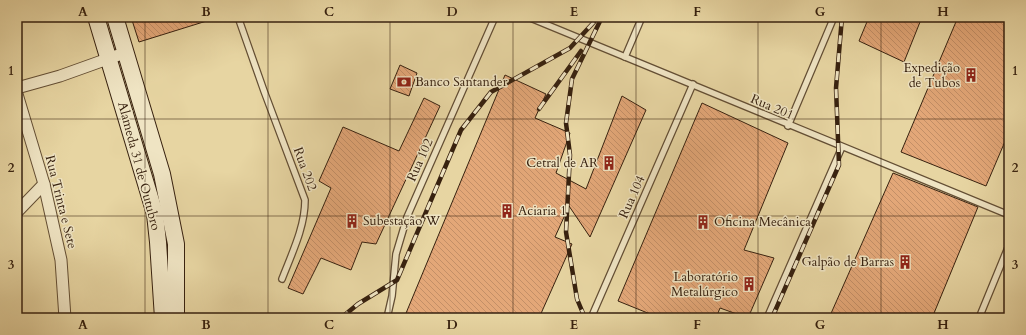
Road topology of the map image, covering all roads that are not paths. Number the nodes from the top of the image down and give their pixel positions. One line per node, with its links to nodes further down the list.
1 (96, 17): 10 (main road, Alameda 31 de Outubro)
2 (115, 17): 8 (main road)
3 (238, 17): 20 (lane, Rua 202)
4 (495, 17): 24 (lane, Rua 102)
5 (528, 17): 9 (lane, Rua 201)
6 (642, 17): 9 (lane)
7 (834, 17): 14 (lane)
8 (126, 52): 10 (street); 23 (main road)
9 (625, 57): 11 (lane, Rua 201)
10 (109, 58): 12 (street); 22 (main road, Alameda 31 de Outubro)
11 (693, 84): 14 (lane, Rua 201); 25 (lane, Rua 104)
12 (17, 88)
13 (17, 94): 16 (street, Rua Trinta e Sete)
14 (788, 126): 15 (lane, Rua 201)
15 (842, 147): 18 (lane, Rua 201); 26 (lane)
16 (44, 184): 17 (street); 21 (street, Rua Trinta e Sete)
17 (17, 212)
18 (1009, 215)
19 (1009, 246): 27 (lane)
20 (282, 279)
21 (65, 318)
22 (163, 318)
23 (176, 318)
24 (387, 318)
25 (592, 318)
26 (767, 318)
27 (979, 318)

